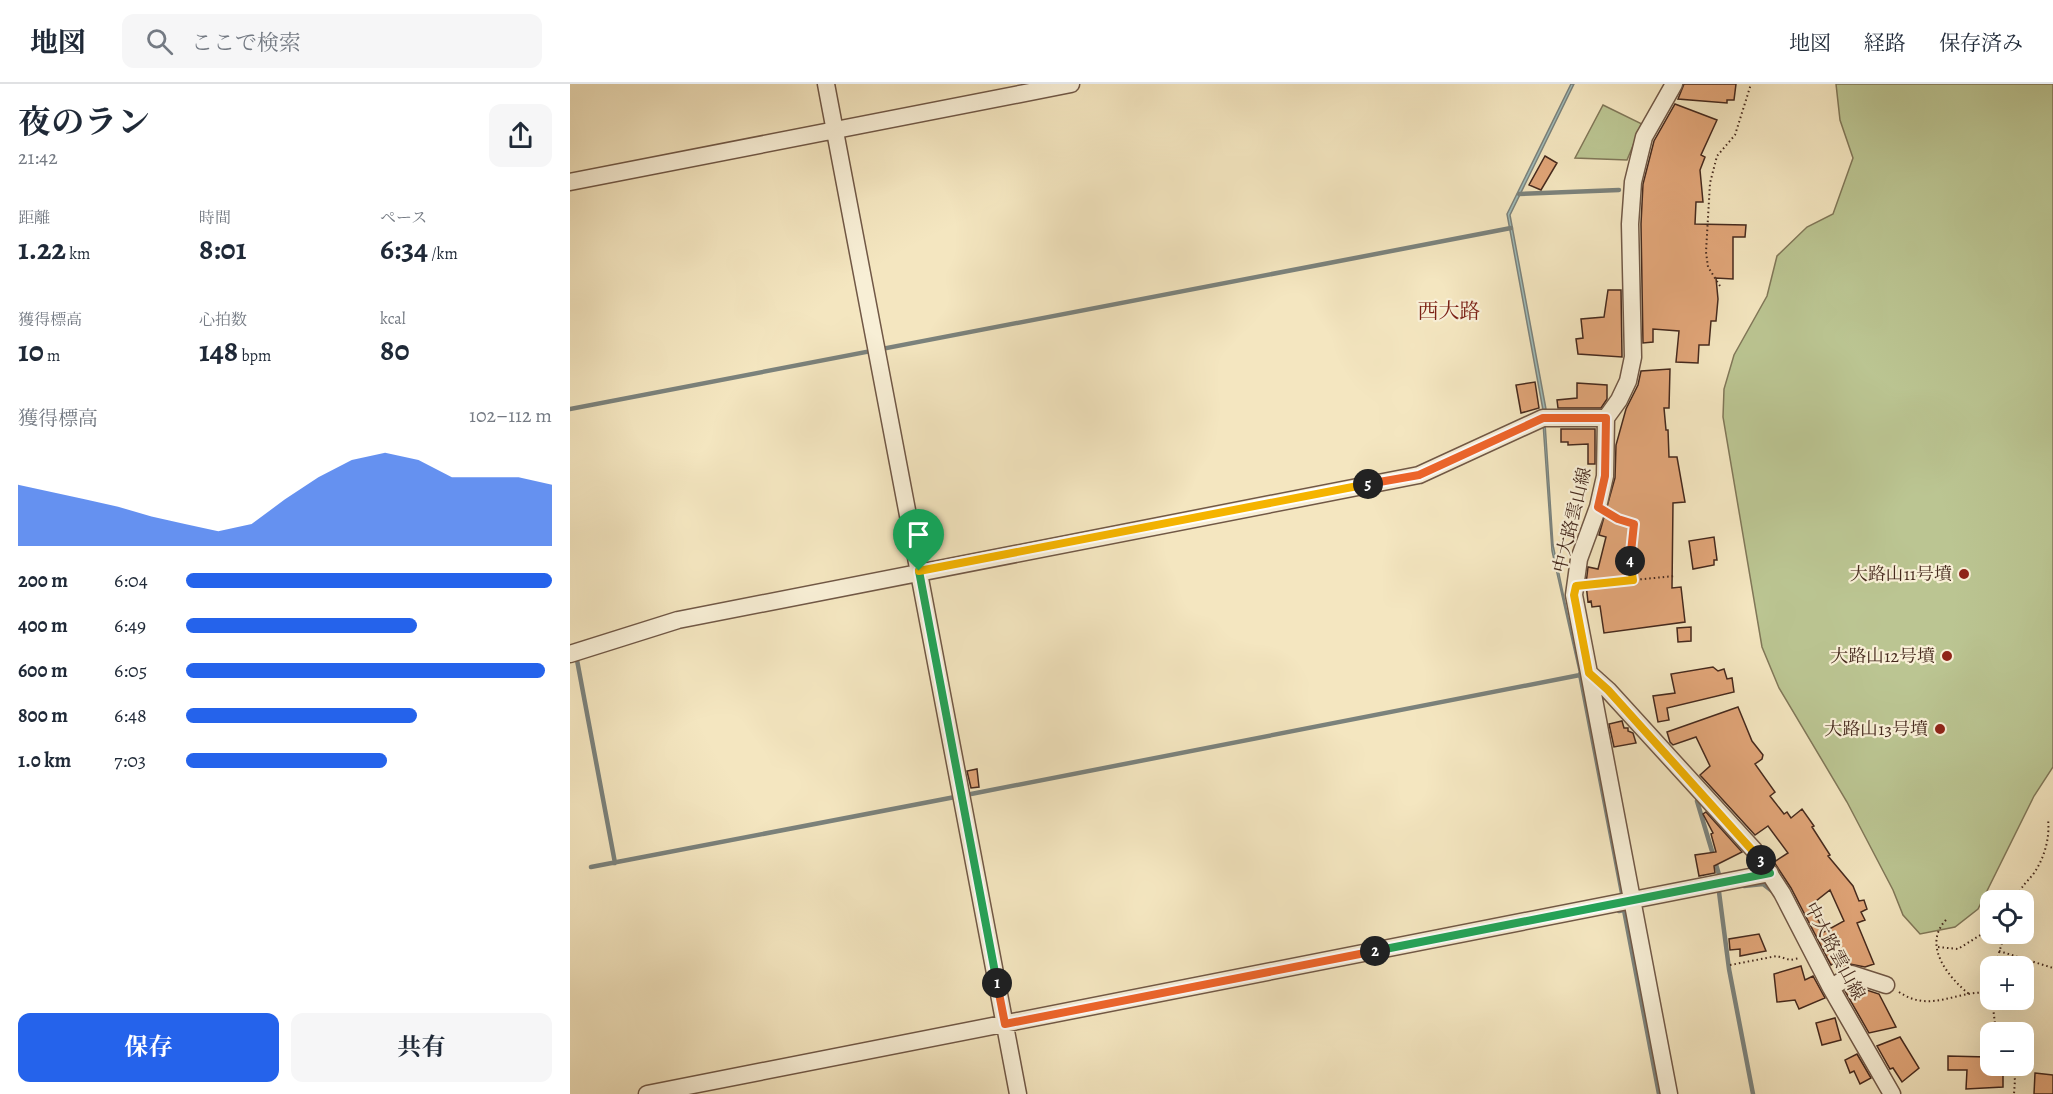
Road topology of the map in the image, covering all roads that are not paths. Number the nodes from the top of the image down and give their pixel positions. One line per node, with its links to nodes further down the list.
1 (826, 84): 4 (street)
2 (1071, 84): 4 (street)
3 (1674, 84): 6 (street)
4 (835, 130): 5 (street); 7 (street)
5 (570, 182)
6 (1606, 418): 7 (street); 9 (street, 中大路雲山線)
7 (919, 571): 8 (street); 14 (street)
8 (570, 654)
9 (1589, 673): 10 (street, 中大路雲山線); 11 (street)
10 (1770, 873): 11 (street); 13 (street, 中大路雲山線)
11 (1632, 900): 14 (street); 17 (street)
12 (1886, 985): 13 (street)
13 (1831, 988): 18 (street, 中大路雲山線)
14 (1005, 1024): 15 (street); 16 (street)
15 (647, 1094)
16 (1018, 1094)
17 (1669, 1094)
18 (1892, 1094)

